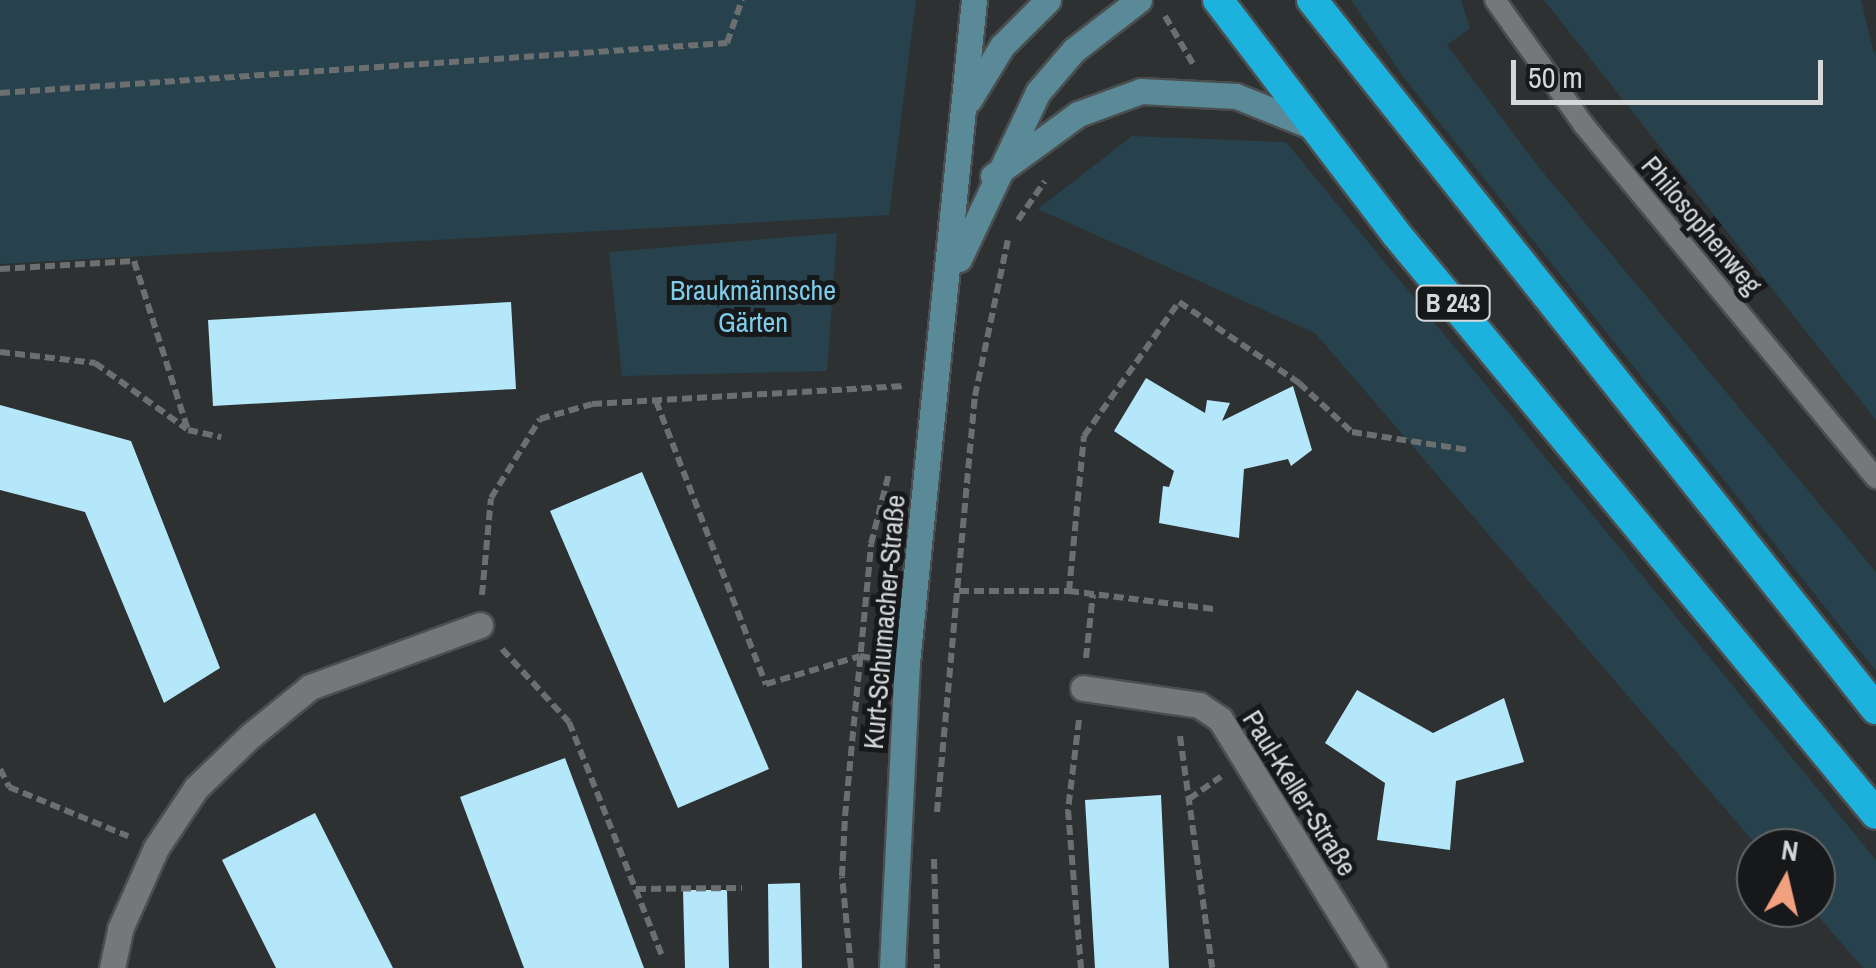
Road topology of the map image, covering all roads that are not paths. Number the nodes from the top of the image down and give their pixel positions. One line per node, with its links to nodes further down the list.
1 (974, 0): 7 (main road)
2 (1048, 0): 7 (main road, Kurt-Schumacher-Straße)
3 (1139, 0): 9 (main road, Kurt-Schumacher-Straße)
4 (1218, 0): 8 (highway, B 243)
5 (1312, 0): 14 (highway, B 243)
6 (1494, 0): 11 (lane, Philosophenweg)
7 (966, 104): 10 (main road, Kurt-Schumacher-Straße)
8 (1311, 126): 9 (main road); 15 (highway, B 243)
9 (993, 176): 10 (main road, Kurt-Schumacher-Straße)
10 (949, 282): 17 (main road, Kurt-Schumacher-Straße)
11 (1876, 478)
12 (480, 624): 16 (street)
13 (1083, 688): 18 (street, Paul-Keller-Straße)
14 (1876, 708)
15 (1876, 814)
16 (112, 968)
17 (892, 968)
18 (1374, 968)

